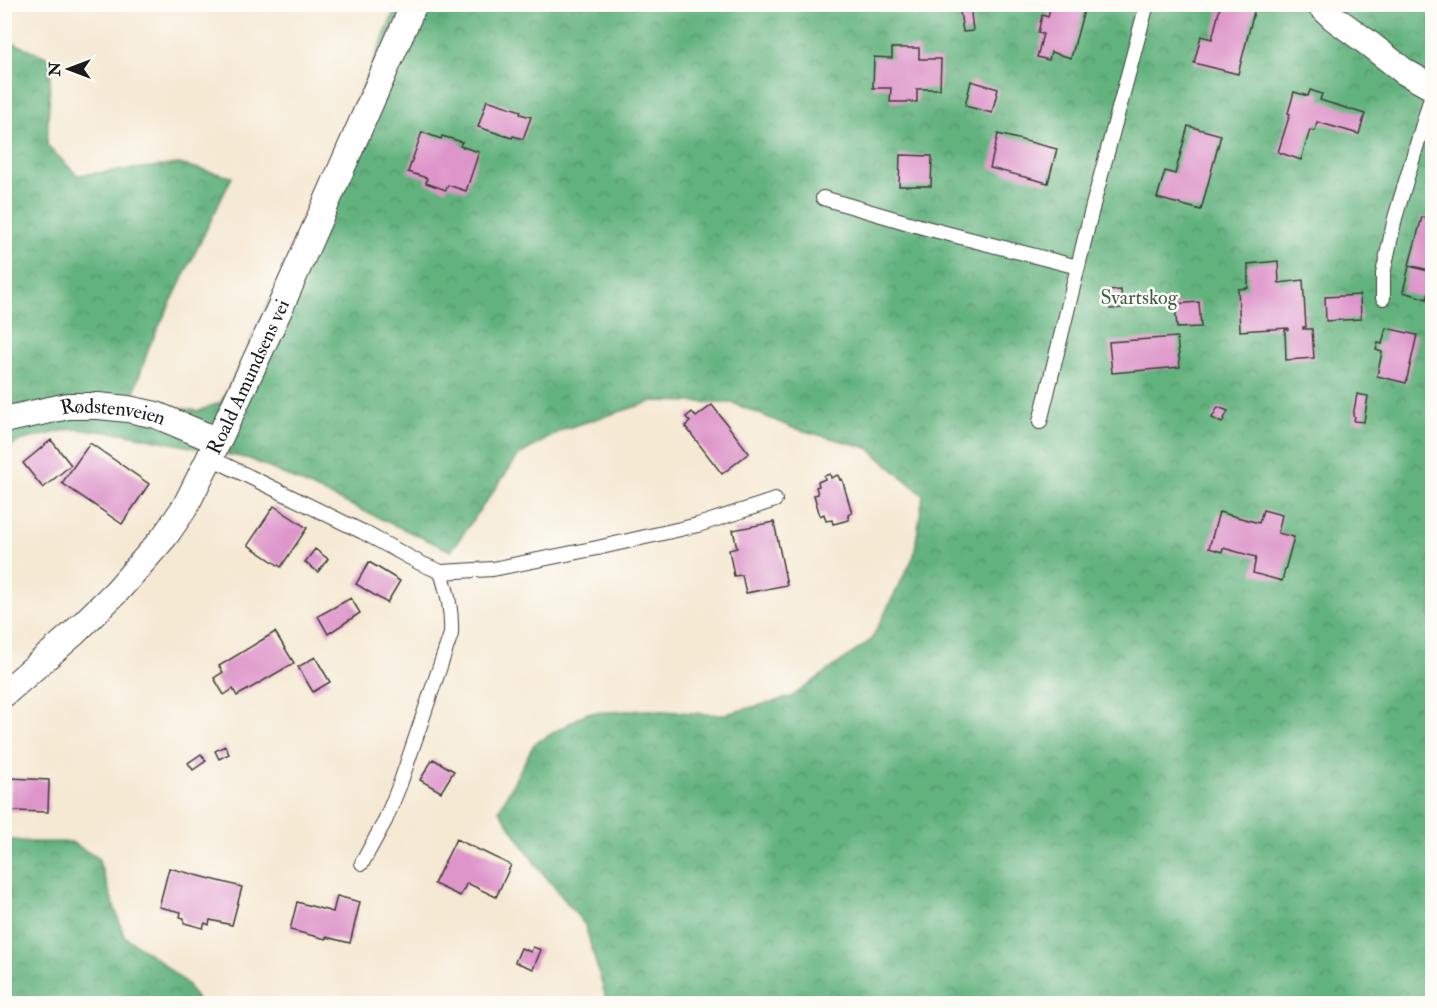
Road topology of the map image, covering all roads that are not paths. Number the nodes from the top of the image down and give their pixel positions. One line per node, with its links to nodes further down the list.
1 (414, 4): 11 (street, Roald Amundsens vei)
2 (1148, 4): 7 (lane)
3 (1319, 4): 4 (street)
4 (1432, 87)
5 (1432, 94): 8 (lane)
6 (822, 198): 7 (lane)
7 (1078, 267): 10 (lane)
8 (1383, 298)
9 (4, 420): 11 (street, Rødstenveien)
10 (1040, 422)
11 (214, 449): 13 (lane); 14 (street, Roald Amundsens vei)
12 (775, 500): 13 (lane)
13 (441, 572): 15 (lane)
14 (4, 694)
15 (362, 863)

